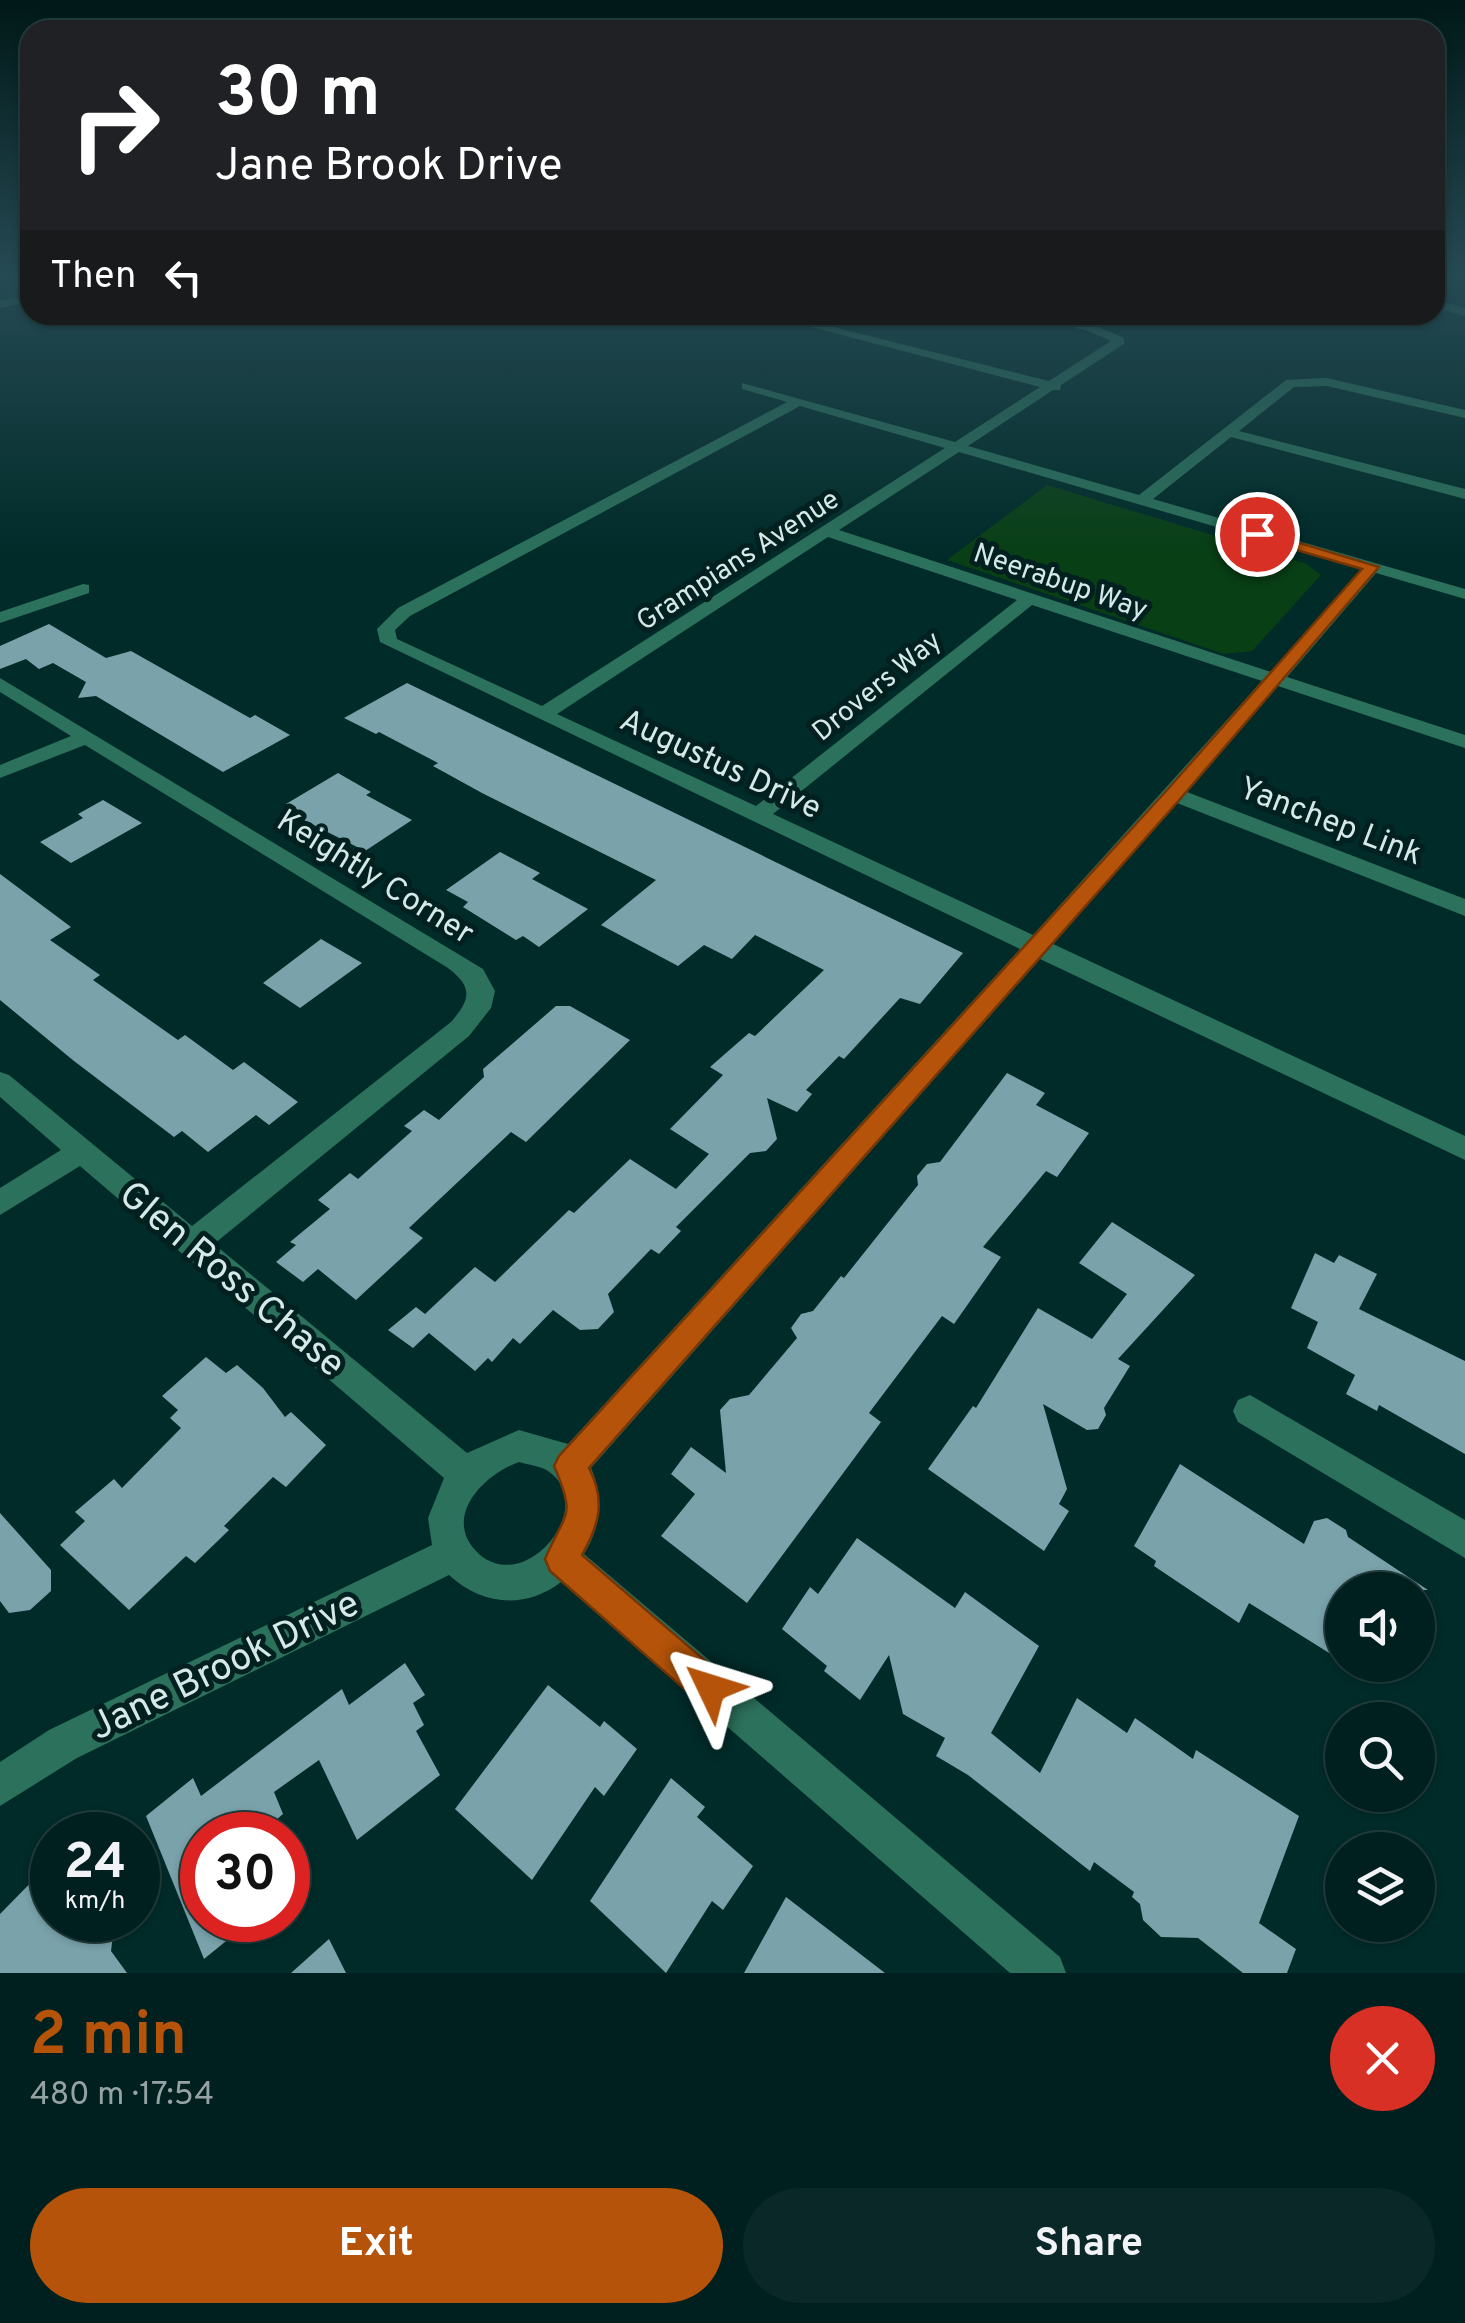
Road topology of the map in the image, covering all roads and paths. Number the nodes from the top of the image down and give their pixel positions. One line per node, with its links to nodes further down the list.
1 (996, 372): 4 (street)
2 (1077, 372): 4 (street, Grampians Avenue)
3 (747, 386): 5 (street)
4 (1055, 387): 8 (street, Grampians Avenue)
5 (799, 402): 8 (street); 19 (street, Augustus Drive)
6 (1465, 414): 7 (street)
7 (1227, 432): 9 (street); 10 (street)
8 (960, 448): 10 (street); 11 (street, Grampians Avenue)
9 (1465, 494)
10 (1141, 500): 12 (street)
11 (830, 532): 15 (street, Neerabup Way); 19 (street, Grampians Avenue)
12 (1372, 567): 14 (street); 17 (street)
13 (84, 588): 16 (street)
14 (1465, 594)
15 (1030, 598): 17 (street, Neerabup Way); 24 (street, Drovers Way)
16 (0, 618)
17 (1274, 681): 21 (street, Neerabup Way); 23 (street)
18 (0, 684): 20 (street, Keightly Corner)
19 (542, 715): 24 (street, Augustus Drive)
20 (87, 737): 22 (street); 31 (street, Keightly Corner)
21 (1465, 742)
22 (0, 772)
23 (1174, 794): 25 (street, Yanchep Link); 26 (street)
24 (757, 816): 26 (street, Augustus Drive)
25 (1465, 908)
26 (1036, 947): 28 (street, Augustus Drive); 33 (street)
27 (0, 1082): 29 (street, Glen Ross Chase)
28 (1465, 1148)
29 (80, 1152): 30 (street); 31 (street, Glen Ross Chase)
30 (0, 1203)
31 (192, 1244): 34 (street, Glen Ross Chase)
32 (1250, 1411): 35 (street)
33 (570, 1466): 34 (street); 37 (street)
34 (465, 1474): 36 (street)
35 (1465, 1540)
36 (454, 1553): 37 (street); 38 (street, Jane Brook Drive)
37 (562, 1559): 39 (street)
38 (0, 1786)
39 (1044, 1973)

